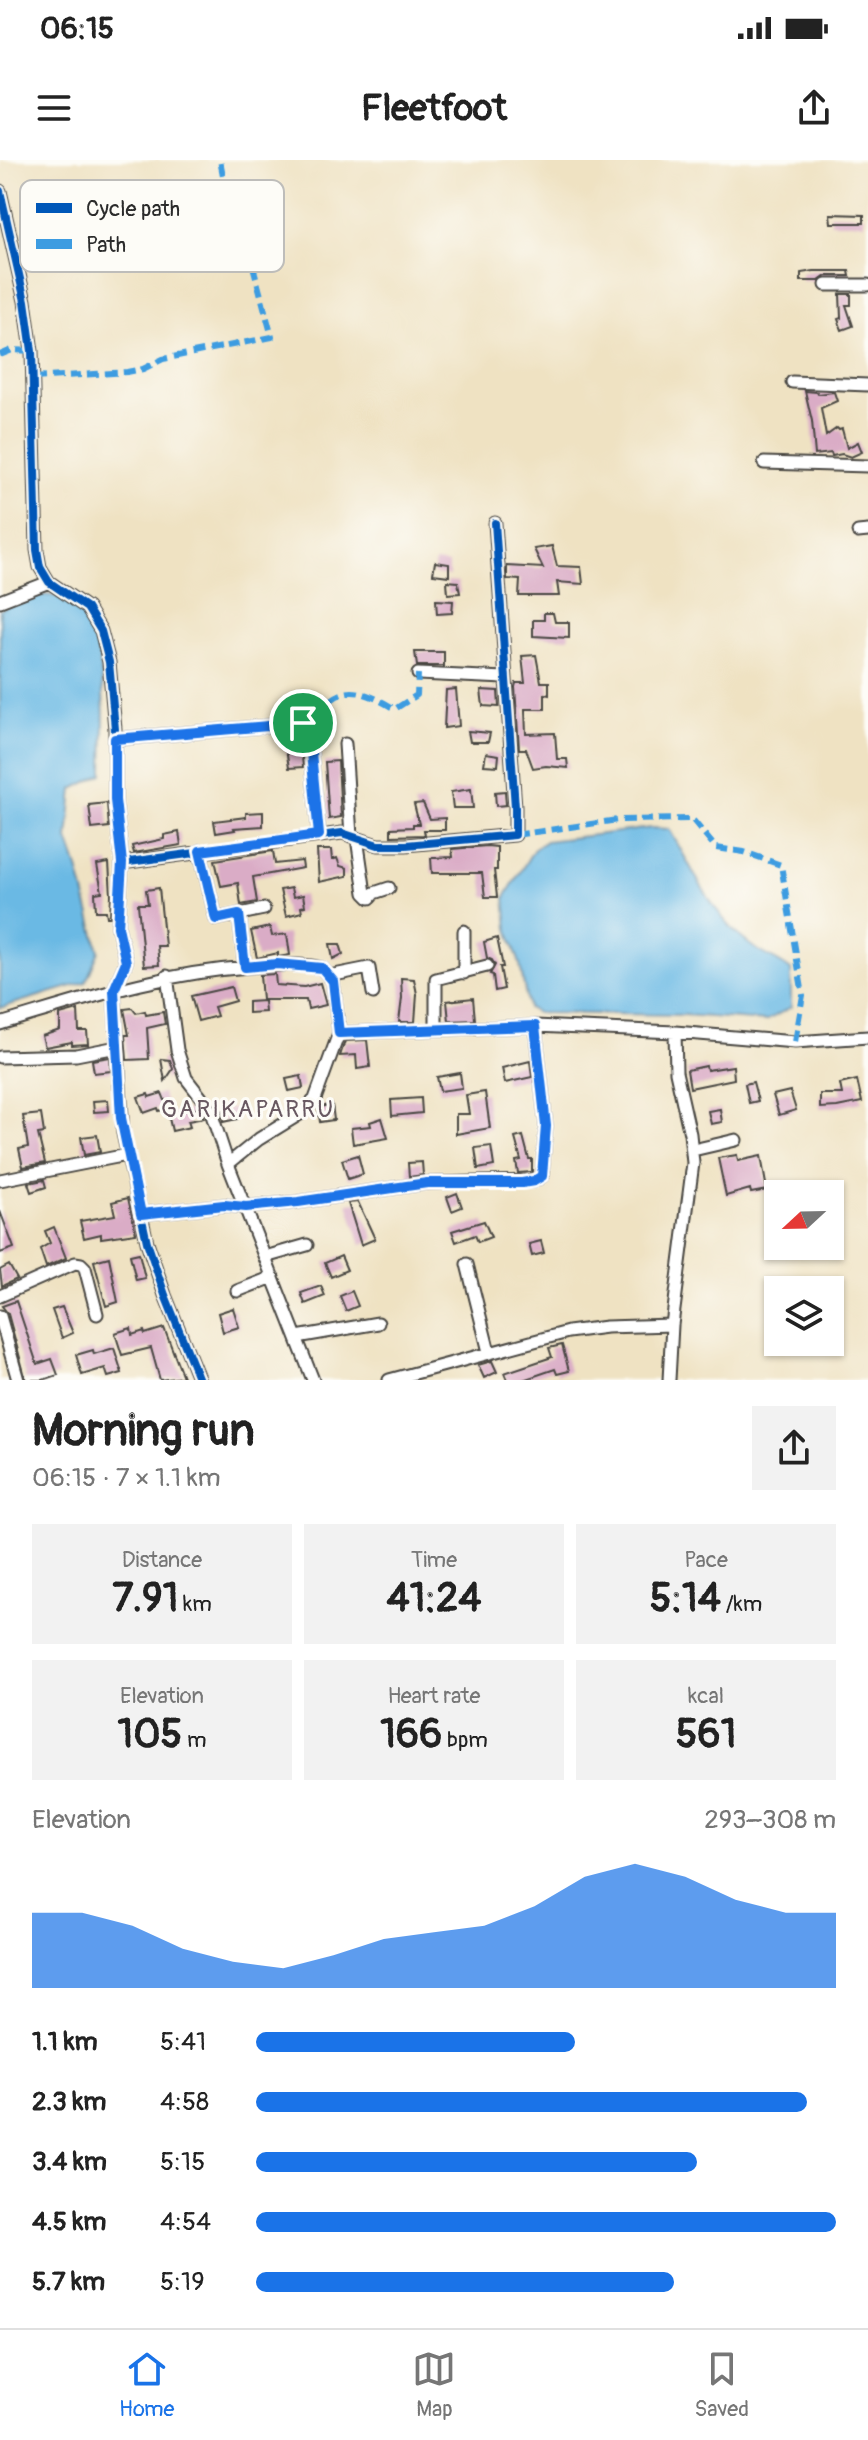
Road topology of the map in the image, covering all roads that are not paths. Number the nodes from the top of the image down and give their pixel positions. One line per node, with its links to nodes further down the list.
1 (0, 191): 9 (street)
2 (826, 285): 3 (street)
3 (868, 285)
4 (792, 382): 5 (street)
5 (868, 385)
6 (764, 463): 7 (street)
7 (868, 466)
8 (495, 523): 12 (street)
9 (49, 582): 10 (street); 13 (street)
10 (0, 601)
11 (418, 674): 12 (street)
12 (505, 678): 16 (street)
13 (115, 739): 15 (street); 18 (street)
14 (345, 744): 16 (street)
15 (319, 835): 16 (street); 17 (street)
16 (354, 837): 19 (street)
17 (200, 851): 18 (street); 21 (street)
18 (122, 863): 28 (street)
19 (389, 888)
20 (264, 909): 21 (street)
21 (239, 914): 24 (street)
22 (464, 931): 25 (street)
23 (487, 966): 25 (street)
24 (245, 967): 26 (street); 27 (street)
25 (464, 973): 32 (street)
26 (167, 976): 28 (street); 41 (street)
27 (329, 976): 29 (street); 34 (street)
28 (114, 990): 30 (street); 36 (street)
29 (373, 993)
30 (0, 1024)
31 (535, 1026): 32 (street); 33 (street); 43 (street)
32 (436, 1029): 34 (street)
33 (675, 1032): 35 (street); 39 (street)
34 (339, 1033): 41 (street)
35 (868, 1037)
36 (117, 1047): 37 (street); 40 (street)
37 (0, 1057)
38 (736, 1140): 39 (street)
39 (693, 1150): 54 (street)
40 (127, 1155): 42 (street); 44 (street)
41 (228, 1164): 43 (street)
42 (0, 1180)
43 (246, 1207): 44 (street); 46 (street)
44 (141, 1214): 59 (street)
45 (307, 1245): 46 (street)
46 (265, 1257): 48 (street)
47 (467, 1264): 57 (street)
48 (273, 1277): 49 (street); 55 (street)
49 (237, 1291)
50 (0, 1296): 51 (street)
51 (97, 1314)
52 (0, 1316): 56 (street)
53 (378, 1323): 55 (street)
54 (672, 1325): 57 (street); 62 (street)
55 (297, 1337): 60 (street)
56 (5, 1352): 58 (street)
57 (489, 1352): 61 (street)
58 (18, 1380)
59 (199, 1380)
60 (313, 1380)
61 (389, 1380)
62 (669, 1380)

